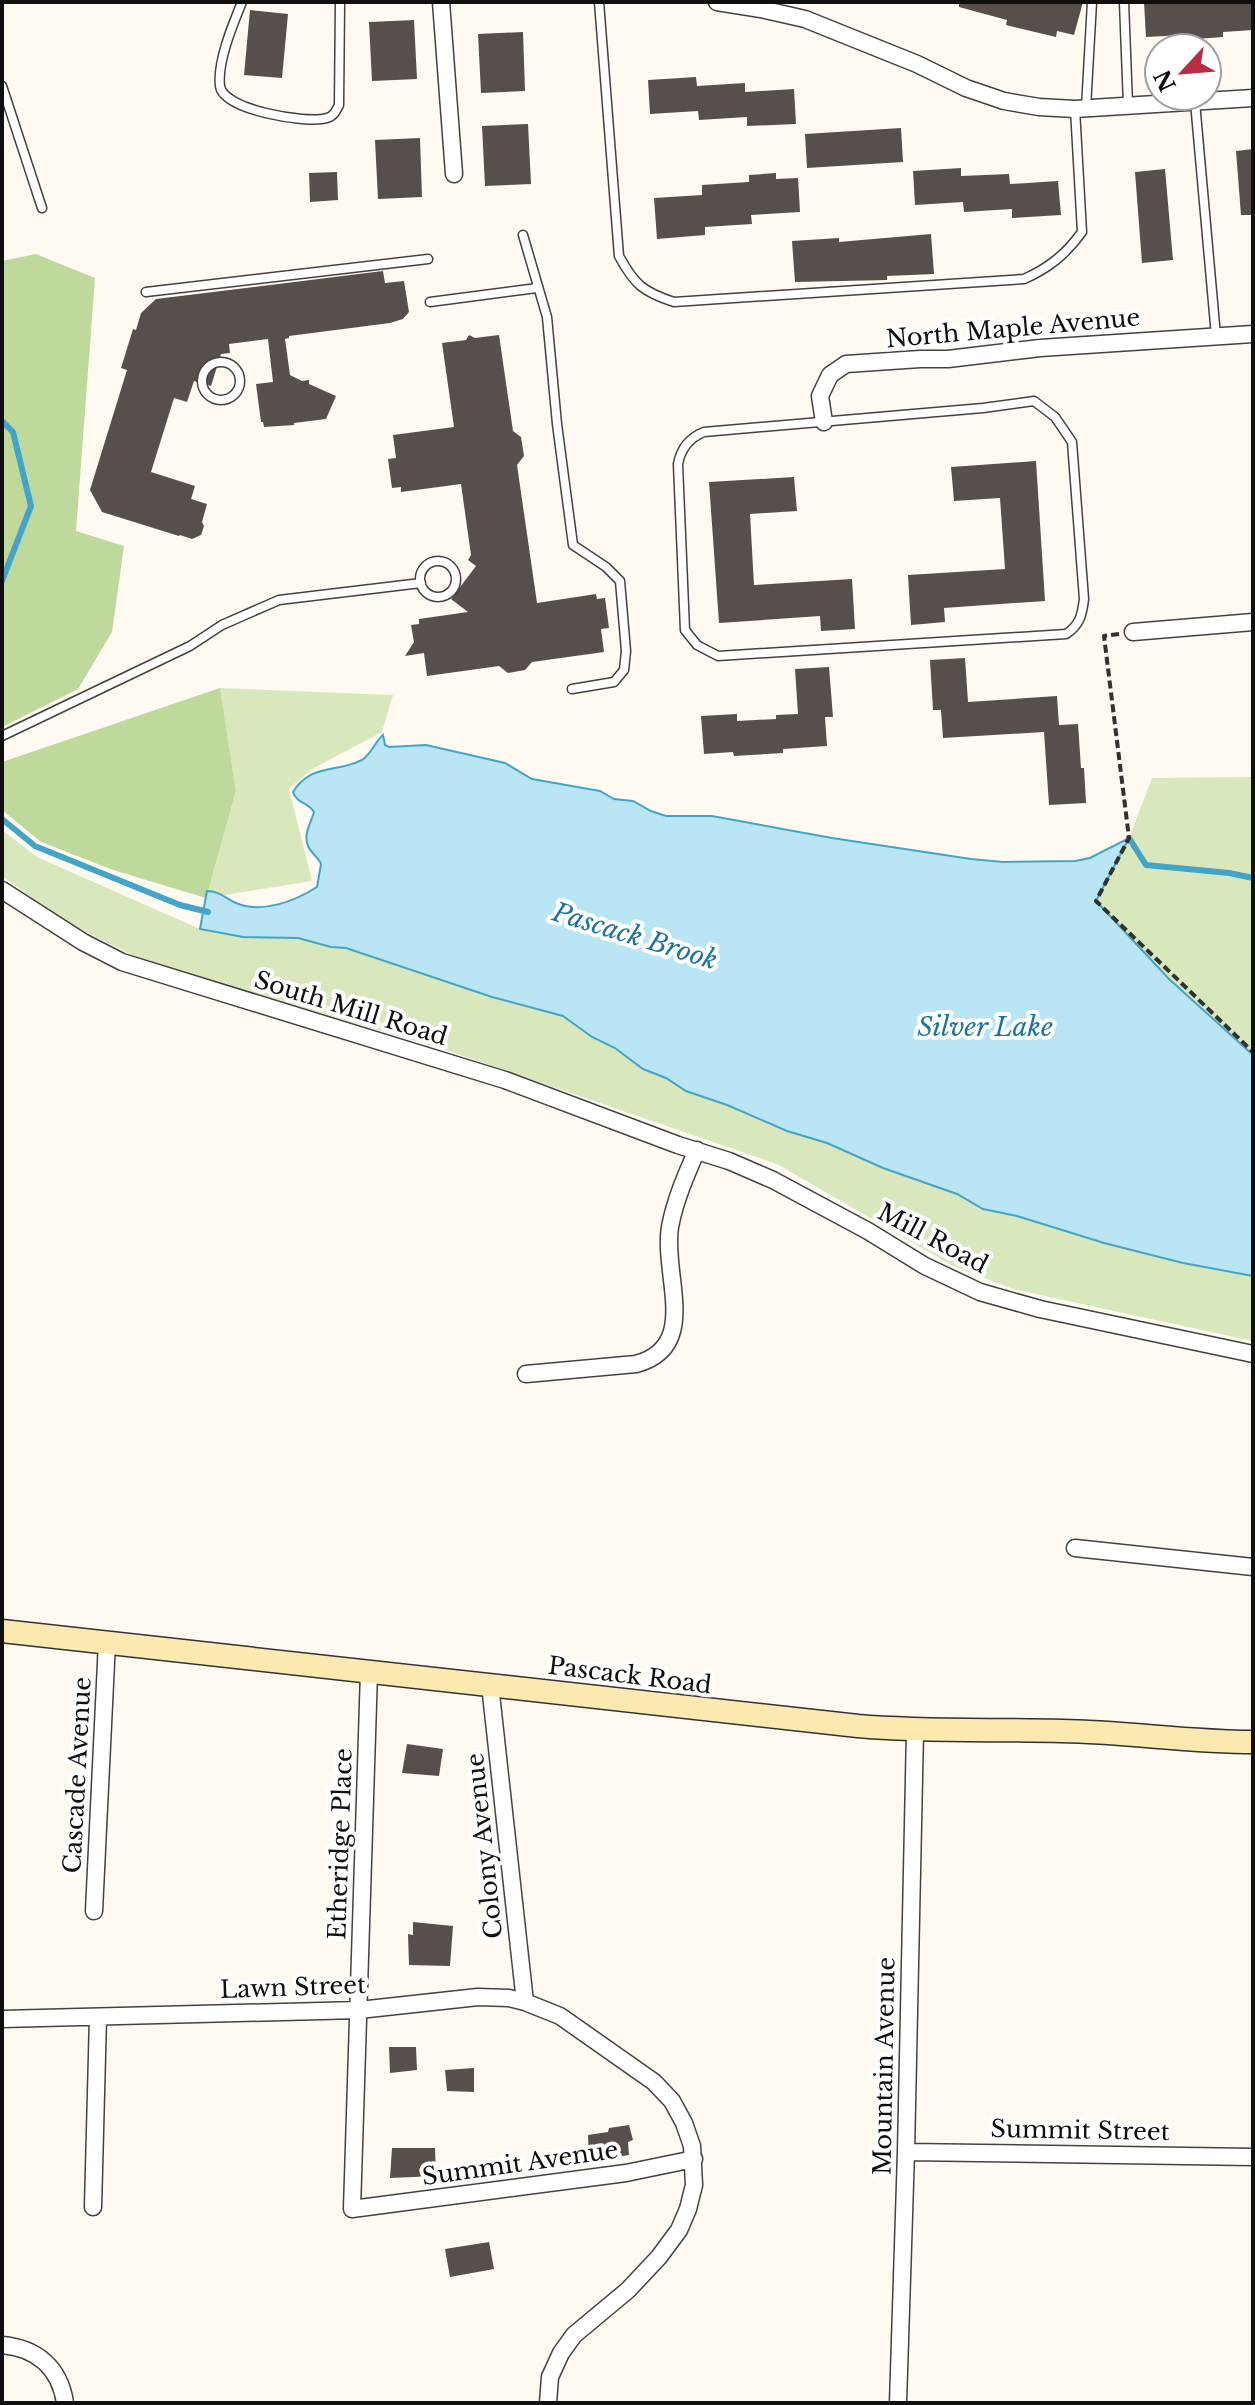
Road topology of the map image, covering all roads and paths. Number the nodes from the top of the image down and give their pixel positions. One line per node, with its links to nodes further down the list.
1 (242, 2): 2 (lane)
2 (340, 2)
3 (441, 2): 15 (street)
4 (599, 2): 13 (lane)
5 (717, 2): 13 (street)
6 (1092, 2): 13 (lane)
7 (1124, 2): 12 (lane)
8 (2, 86): 16 (lane)
9 (1253, 98): 10 (street)
10 (1223, 100)
11 (1143, 104): 12 (street)
12 (1128, 105): 13 (street)
13 (1080, 108)
14 (1196, 112): 23 (lane)
15 (454, 174)
16 (42, 208)
17 (523, 235): 19 (lane)
18 (428, 259): 20 (lane)
19 (537, 288): 21 (lane); 29 (lane)
20 (146, 292)
21 (430, 302)
22 (1253, 334): 23 (street, North Maple Avenue)
23 (1216, 337): 25 (street, North Maple Avenue)
24 (239, 374): 24 (lane)
25 (824, 422): 25 (lane)
26 (421, 583): 26 (lane); 30 (lane)
27 (1253, 622): 28 (street)
28 (1133, 632): 32 (path)
29 (572, 689)
30 (2, 736)
31 (2, 890): 33 (street, South Mill Road)
32 (1253, 1052)
33 (697, 1150): 34 (street, Mill Road); 35 (street)
34 (1253, 1354)
35 (526, 1374)
36 (1075, 1548): 37 (street)
37 (1253, 1567)
38 (2, 1631): 39 (street, Pascack Road)
39 (107, 1642): 40 (street, Pascack Road); 44 (street, Cascade Avenue)
40 (369, 1672): 41 (street, Pascack Road); 46 (street, Etheridge Place)
41 (490, 1685): 42 (street, Pascack Road); 45 (street, Colony Avenue)
42 (915, 1731): 43 (street, Pascack Road); 49 (street, Mountain Avenue)
43 (1253, 1742)
44 (94, 1911)
45 (525, 2002): 46 (street, Lawn Street); 51 (street, Lawn Street)
46 (359, 2010): 47 (street, Lawn Street); 53 (street, Etheridge Place)
47 (98, 2017): 48 (street, Lawn Street); 52 (street)
48 (2, 2019)
49 (906, 2152): 50 (street, Summit Street); 57 (street, Mountain Avenue)
50 (1253, 2157)
51 (694, 2159): 53 (street, Summit Avenue); 56 (street)
52 (93, 2207)
53 (352, 2209)
54 (2, 2345): 55 (street)
55 (65, 2403)
56 (548, 2403)
57 (898, 2403)

